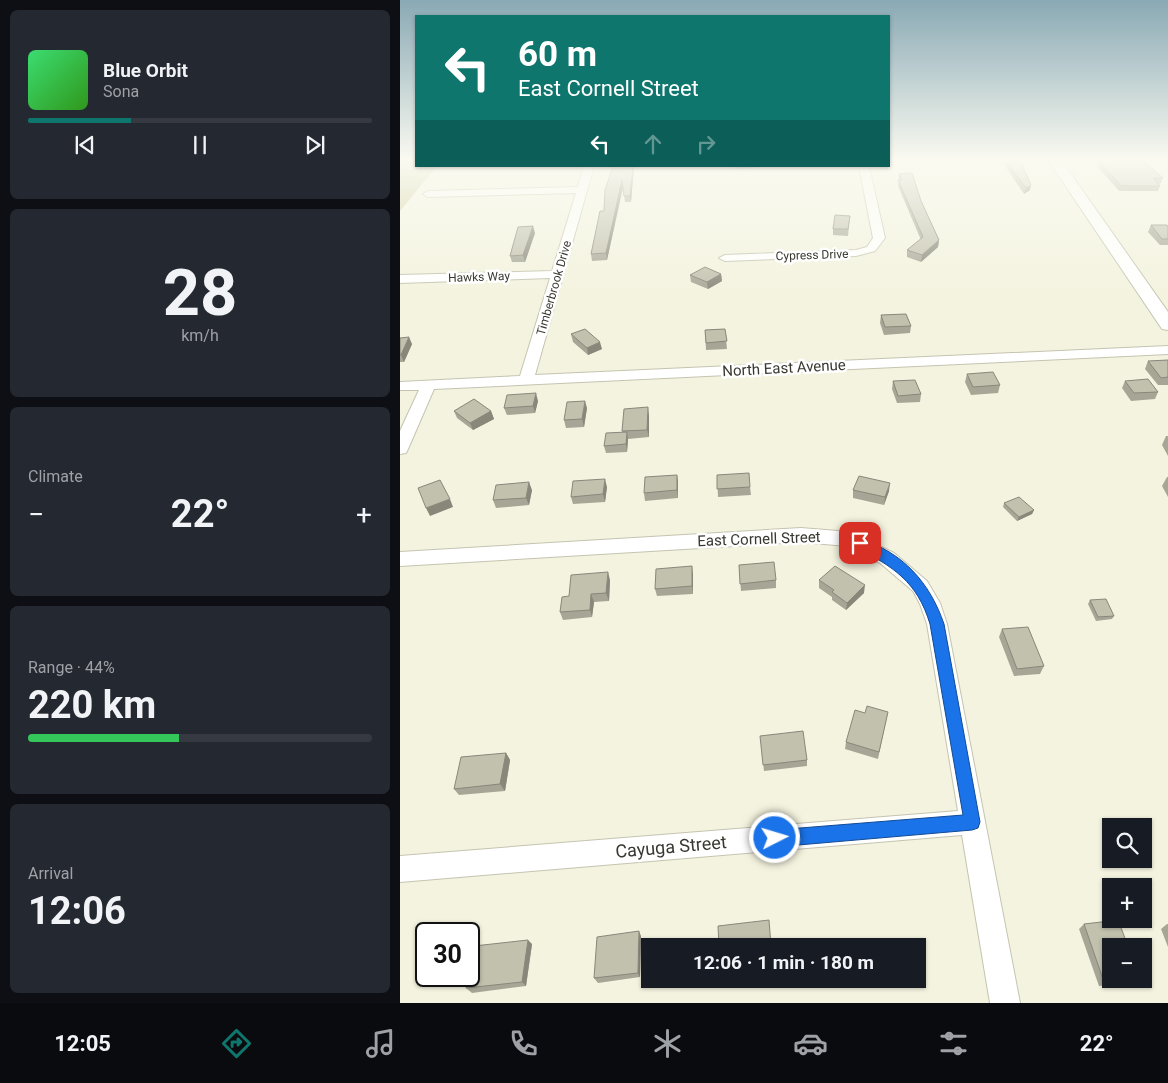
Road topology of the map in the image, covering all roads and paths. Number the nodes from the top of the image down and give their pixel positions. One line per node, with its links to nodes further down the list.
1 (577, 207): 5 (street, Timberbrook Drive)
2 (872, 207): 4 (street, Cypress Drive)
3 (1086, 207): 7 (street)
4 (724, 258)
5 (558, 274): 6 (street, Hawks Way); 9 (street, Timberbrook Drive)
6 (400, 280)
7 (1168, 325)
8 (1168, 350): 9 (street, North East Avenue)
9 (526, 380): 10 (street, North East Avenue)
10 (428, 385): 11 (street, North East Avenue); 12 (street)
11 (400, 386)
12 (400, 449)
13 (400, 559): 14 (street, East Cornell Street)
14 (972, 822): 15 (street, Cayuga Street); 16 (street, East Cornell Street)
15 (400, 869)
16 (1005, 1003)

